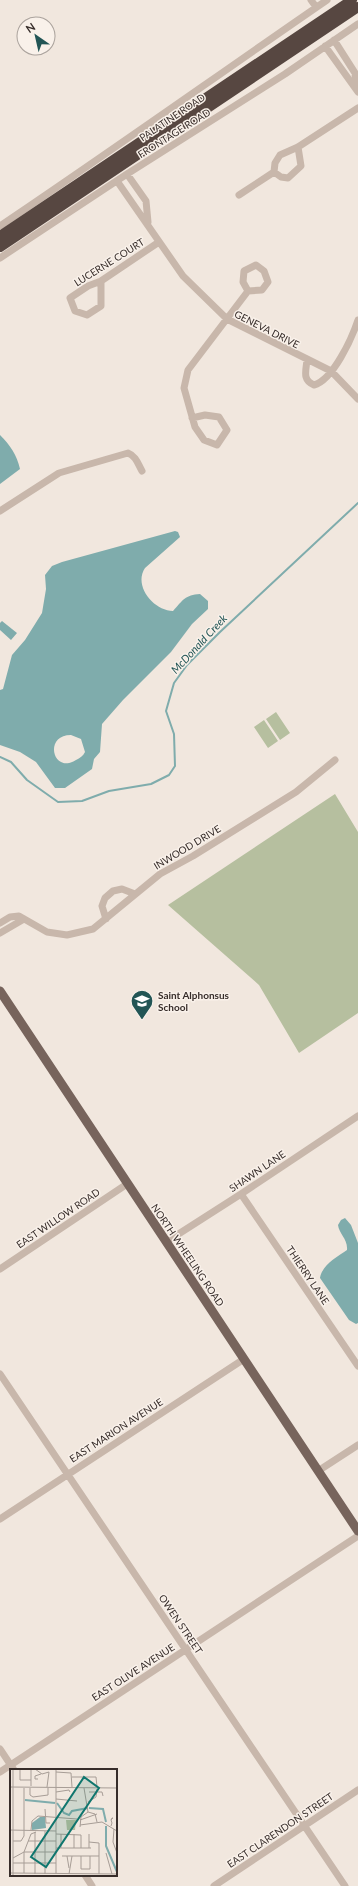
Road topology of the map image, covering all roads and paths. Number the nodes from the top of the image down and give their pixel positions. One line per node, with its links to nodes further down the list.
1 (311, 0): 4 (street)
2 (327, 0): 4 (street, FRONTAGE ROAD)
3 (352, 0): 18 (highway, PALATINE ROAD)
4 (316, 7): 17 (street, FRONTAGE ROAD)
5 (358, 7): 20 (highway, PALATINE ROAD)
6 (358, 24): 7 (street, FRONTAGE ROAD)
7 (334, 40): 8 (street, FRONTAGE ROAD); 9 (street)
8 (325, 46): 9 (street); 13 (street, FRONTAGE ROAD)
9 (357, 91)
10 (358, 108): 11 (street)
11 (298, 147): 12 (street); 12 (street)
12 (274, 172): 15 (street)
13 (127, 174): 14 (street, FRONTAGE ROAD); 16 (street, GENEVA DRIVE)
14 (117, 181): 16 (street, GENEVA DRIVE); 21 (street, FRONTAGE ROAD)
15 (239, 195)
16 (149, 225): 19 (street, GENEVA DRIVE)
17 (0, 226)
18 (0, 236)
19 (159, 242): 22 (street, LUCERNE COURT); 24 (street, GENEVA DRIVE)
20 (0, 247)
21 (0, 258)
22 (101, 281): 22 (street, LUCERNE COURT)
23 (248, 290): 24 (street)
24 (227, 319): 26 (street, GENEVA DRIVE); 29 (street)
25 (358, 320): 27 (street)
26 (307, 360): 27 (street, GENEVA DRIVE); 27 (street)
27 (331, 371): 28 (street, GENEVA DRIVE)
28 (358, 399)
29 (192, 418): 29 (street)
30 (142, 471): 31 (street)
31 (0, 512)
32 (335, 760): 33 (street, INWOOD DRIVE)
33 (135, 894): 35 (street, INWOOD DRIVE); 35 (street)
34 (24, 919): 35 (street, INWOOD DRIVE); 36 (street, INWOOD DRIVE); 37 (street)
35 (106, 919)
36 (0, 923)
37 (0, 934)
38 (0, 991): 40 (main road, NORTH WHEELING ROAD)
39 (358, 1116): 41 (street, SHAWN LANE)
40 (127, 1184): 42 (main road, NORTH WHEELING ROAD); 43 (street, EAST WILLOW ROAD)
41 (241, 1194): 42 (street, SHAWN LANE); 45 (street, THIERRY LANE)
42 (166, 1242): 44 (main road, NORTH WHEELING ROAD)
43 (0, 1269)
44 (244, 1359): 48 (main road, NORTH WHEELING ROAD); 49 (street, EAST MARION AVENUE)
45 (358, 1366)
46 (0, 1374): 49 (street, OWEN STREET)
47 (358, 1446): 48 (street)
48 (318, 1471): 51 (main road, NORTH WHEELING ROAD)
49 (68, 1474): 50 (street, EAST MARION AVENUE); 53 (street, OWEN STREET)
50 (0, 1519)
51 (358, 1531)
52 (358, 1536): 53 (street, EAST OLIVE AVENUE)
53 (186, 1650): 55 (street, EAST OLIVE AVENUE); 58 (street, OWEN STREET)
54 (0, 1749): 55 (street)
55 (13, 1767): 56 (street, EAST OLIVE AVENUE)
56 (0, 1772)
57 (358, 1790): 58 (street, EAST CLARENDON STREET)
58 (304, 1826): 61 (street, EAST CLARENDON STREET); 62 (street, OWEN STREET)
59 (86, 1876): 60 (street)
60 (92, 1886)
61 (214, 1886)
62 (345, 1886)

